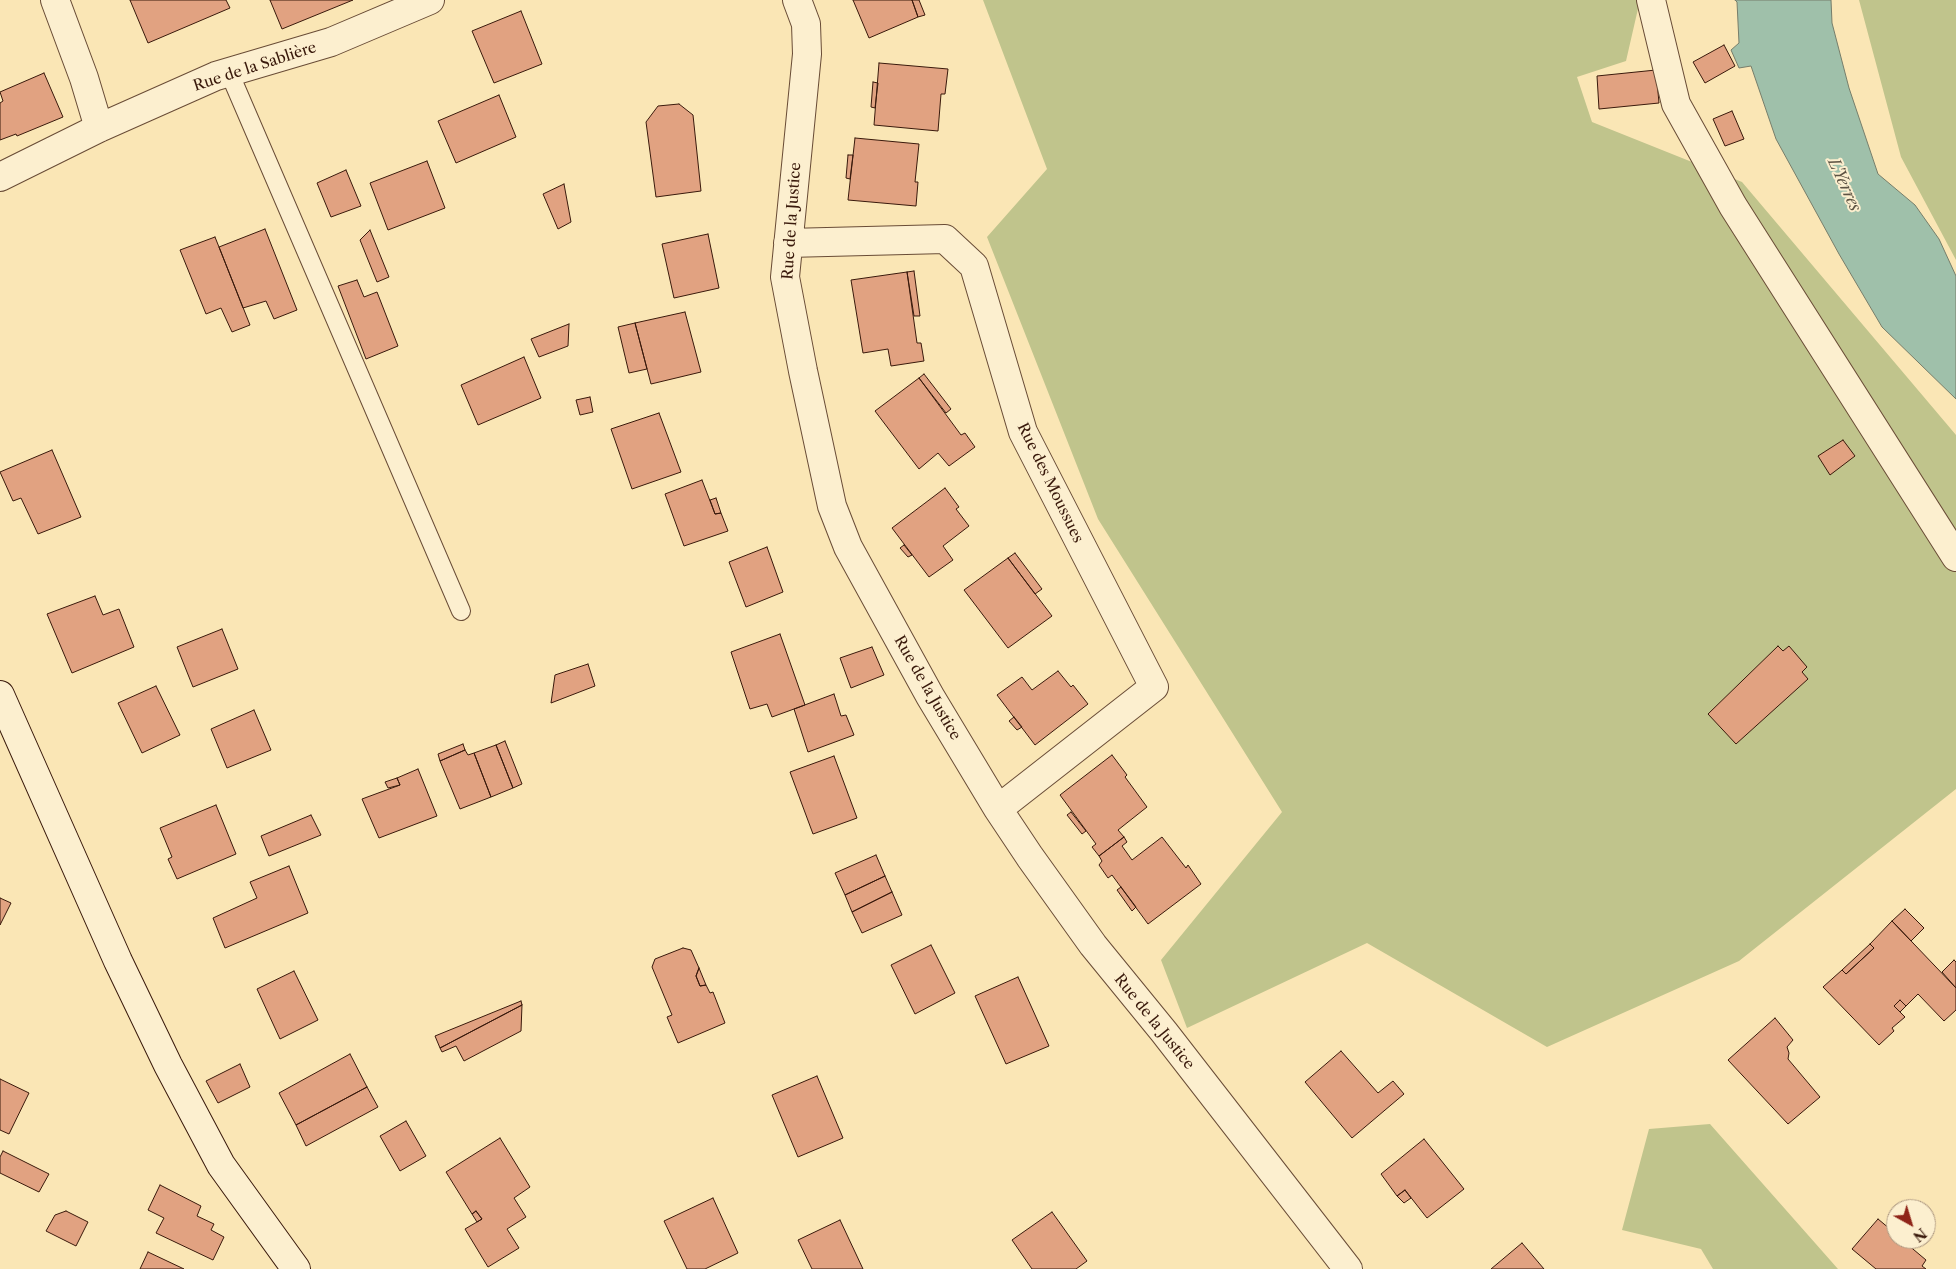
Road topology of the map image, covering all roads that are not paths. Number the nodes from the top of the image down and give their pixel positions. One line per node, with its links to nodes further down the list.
1 (55, 0): 6 (street)
2 (430, 0): 5 (street, Rue de la Sablière)
3 (797, 0): 8 (street, Rue de la Justice)
4 (1651, 0): 9 (street)
5 (229, 72): 6 (street, Rue de la Sablière); 10 (lane)
6 (100, 128): 7 (street, Rue de la Sablière)
7 (0, 177)
8 (788, 243): 12 (street, Rue de la Justice); 12 (street, Rue des Moussues)
9 (1956, 557)
10 (461, 612)
11 (0, 695): 13 (street)
12 (998, 809): 14 (street, Rue de la Justice)
13 (296, 1269)
14 (1348, 1269)

